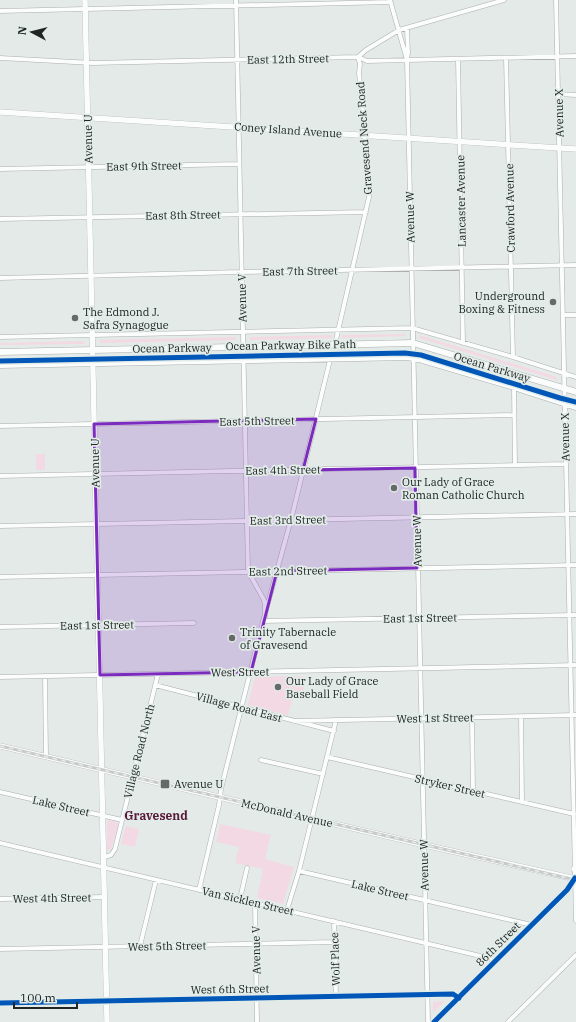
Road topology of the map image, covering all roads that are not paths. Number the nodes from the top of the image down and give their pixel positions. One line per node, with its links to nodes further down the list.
1 (85, 0): 7 (main road, Avenue U)
2 (236, 0): 6 (street, Avenue V)
3 (504, 0): 9 (street)
4 (556, 0): 13 (street, Avenue X)
5 (391, 1): 6 (street); 10 (street)
6 (236, 6): 7 (street); 17 (street, Avenue V)
7 (85, 9): 8 (street); 19 (main road, Avenue U)
8 (0, 11)
9 (407, 28): 10 (street); 18 (street, Avenue W)
10 (399, 30): 12 (street); 18 (street, Avenue W)
11 (576, 56): 13 (street, East 12th Street)
12 (358, 57): 17 (street, East 12th Street); 18 (street, East 12th Street); 25 (street, Gravesend Neck Road)
13 (558, 57): 15 (street, East 12th Street); 20 (street, Avenue X)
14 (0, 58): 19 (street, East 12th Street)
15 (506, 58): 16 (street, East 12th Street); 28 (street, Crawford Avenue)
16 (458, 59): 18 (street, East 12th Street); 27 (street, Lancaster Avenue)
17 (237, 60): 19 (street, East 12th Street); 24 (street, Avenue V)
18 (407, 60): 26 (street, Avenue W)
19 (86, 63): 23 (main road, Avenue U)
20 (558, 94): 21 (street); 29 (street, Avenue X)
21 (576, 95)
22 (0, 112): 23 (main road, Coney Island Avenue)
23 (88, 117): 24 (main road, Coney Island Avenue); 32 (main road, Avenue U)
24 (238, 127): 25 (main road, Coney Island Avenue); 31 (street, Avenue V)
25 (365, 135): 26 (main road, Coney Island Avenue); 34 (street, Gravesend Neck Road)
26 (408, 138): 27 (main road, Coney Island Avenue); 42 (street, Avenue W)
27 (460, 142): 28 (main road, Coney Island Avenue); 41 (street, Lancaster Avenue)
28 (508, 145): 29 (main road, Coney Island Avenue); 40 (street, Crawford Avenue)
29 (559, 148): 30 (main road, Coney Island Avenue); 38 (street, Avenue X)
30 (576, 149)
31 (239, 164): 32 (street, East 9th Street); 35 (street, Avenue V)
32 (89, 167): 33 (street, East 9th Street); 36 (main road, Avenue U)
33 (0, 169)
34 (366, 212): 35 (street, East 8th Street); 43 (street, Gravesend Neck Road)
35 (240, 214): 36 (street, East 8th Street); 44 (street, Avenue V)
36 (90, 217): 37 (street, East 8th Street); 45 (main road, Avenue U)
37 (0, 219)
38 (562, 265): 39 (street, East 7th Street); 40 (street, East 7th Street); 48 (street, Avenue X)
39 (576, 265)
40 (511, 267): 41 (street, East 7th Street); 60 (street, Crawford Avenue)
41 (462, 268): 42 (street, East 7th Street); 55 (street, Lancaster Avenue)
42 (411, 269): 43 (street, East 7th Street); 49 (street, Avenue W)
43 (352, 270): 44 (street, East 7th Street); 50 (street, Gravesend Neck Road)
44 (242, 272): 45 (street, East 7th Street); 51 (street, Avenue V)
45 (91, 276): 46 (street, East 7th Street); 52 (main road, Avenue U)
46 (0, 278)
47 (576, 315): 48 (street)
48 (563, 316): 66 (street, Avenue X)
49 (412, 328): 50 (street, Ocean Parkway); 54 (street, Avenue W); 55 (street, Ocean Parkway)
50 (338, 330): 51 (street, Ocean Parkway); 56 (street, Gravesend Neck Road)
51 (243, 332): 52 (street, Ocean Parkway); 57 (street, Avenue V)
52 (92, 335): 53 (street, Ocean Parkway); 58 (main road, Avenue U)
53 (0, 337)
54 (413, 343): 56 (main road, Ocean Parkway); 61 (street, Avenue W); 69 (main road, Ocean Parkway)
55 (463, 343): 60 (street, Ocean Parkway)
56 (335, 344): 57 (main road, Ocean Parkway)
57 (243, 347): 58 (main road, Ocean Parkway); 63 (street, Avenue V)
58 (93, 350): 59 (main road, Ocean Parkway); 64 (main road, Avenue U)
59 (0, 352)
60 (513, 357): 66 (street, Ocean Parkway)
61 (413, 359): 62 (street, Ocean Parkway); 68 (street, Ocean Parkway); 74 (street, Avenue W)
62 (330, 360): 63 (street, Ocean Parkway); 75 (street)
63 (244, 362): 64 (street, Ocean Parkway); 76 (street, Avenue V)
64 (93, 365): 65 (street, Ocean Parkway); 77 (main road, Avenue U)
65 (0, 366)
66 (564, 373): 67 (street, Ocean Parkway); 69 (street, Avenue X)
67 (576, 377)
68 (514, 388): 71 (street, Ocean Parkway); 73 (street)
69 (564, 389): 70 (main road, Ocean Parkway); 71 (street, Avenue X)
70 (576, 392)
71 (565, 405): 72 (street, Ocean Parkway); 79 (street, Avenue X)
72 (576, 408)
73 (514, 415): 74 (street, East 5th Street); 80 (street)
74 (414, 417): 75 (street, East 5th Street); 81 (street, Avenue W)
75 (316, 419): 76 (street, East 5th Street); 82 (street)
76 (245, 421): 77 (street, East 5th Street); 83 (street, Avenue V)
77 (94, 424): 78 (street, East 5th Street); 84 (main road, Avenue U)
78 (0, 426)
79 (566, 464): 80 (street, East 4th Street); 86 (street, Avenue X)
80 (515, 465): 81 (street, East 4th Street)
81 (415, 468): 82 (street, East 4th Street); 88 (street, Avenue W)
82 (303, 470): 83 (street, East 4th Street); 89 (street)
83 (246, 471): 84 (street, East 4th Street); 90 (street, Avenue V)
84 (95, 474): 85 (street, East 4th Street); 91 (main road, Avenue U)
85 (0, 476)
86 (567, 514): 87 (street, East 3rd Street); 88 (street, East 3rd Street); 93 (street, Avenue X)
87 (576, 514)
88 (416, 518): 89 (street, East 3rd Street); 95 (street, Avenue W)
89 (291, 520): 90 (street, East 3rd Street); 96 (street)
90 (247, 521): 91 (street, East 3rd Street); 97 (street, Avenue V)
91 (96, 524): 92 (street, East 3rd Street); 98 (main road, Avenue U)
92 (0, 526)
93 (568, 565): 94 (street, East 2nd Street); 95 (street, East 2nd Street); 100 (street, Avenue X)
94 (576, 565)
95 (417, 568): 96 (street, East 2nd Street); 102 (street, Avenue W)
96 (277, 571): 97 (street, East 2nd Street); 103 (street)
97 (248, 572): 98 (street, East 2nd Street); 103 (street, Avenue V)
98 (98, 575): 99 (street, East 2nd Street); 105 (main road, Avenue U)
99 (0, 577)
100 (569, 615): 101 (street, East 1st Street); 102 (street, East 1st Street); 107 (street, Avenue X)
101 (576, 615)
102 (418, 618): 103 (street, East 1st Street); 109 (street, Avenue W)
103 (264, 619): 110 (street)
104 (194, 623): 105 (street, East 1st Street)
105 (99, 625): 106 (street, East 1st Street); 112 (main road, Avenue U)
106 (0, 627)
107 (570, 665): 108 (street, West Street); 109 (street, West Street); 117 (street, Avenue X)
108 (576, 665)
109 (420, 668): 110 (street, West Street); 120 (street, Avenue W)
110 (250, 672): 111 (street, West Street); 116 (street)
111 (158, 674): 112 (street, West Street); 115 (street)
112 (100, 675): 113 (street, West Street); 129 (main road, Avenue U)
113 (45, 676): 114 (street, West Street); 125 (street)
114 (0, 677)
115 (155, 685): 116 (street, Village Road East); 131 (street, Village Road North)
116 (242, 708): 122 (street, Village Road East); 135 (street)
117 (574, 715): 118 (street, West 1st Street); 128 (street, Avenue X)
118 (521, 716): 119 (street, West 1st Street); 136 (street)
119 (472, 717): 120 (street, West 1st Street); 133 (street)
120 (420, 719): 121 (street, West 1st Street); 132 (street, Avenue W)
121 (336, 720): 122 (street, West 1st Street); 123 (street)
122 (294, 721): 123 (street, Village Road East)
123 (334, 731): 126 (street)
124 (0, 746): 125 (main road, McDonald Avenue)
125 (46, 757): 129 (main road, McDonald Avenue)
126 (327, 757): 130 (street); 132 (street, Stryker Street)
127 (261, 760): 130 (street)
128 (574, 765): 137 (street, Avenue X)
129 (102, 770): 131 (main road, McDonald Avenue); 138 (main road, Avenue U)
130 (323, 774): 139 (street)
131 (133, 778): 135 (main road, McDonald Avenue); 140 (street, Village Road North)
132 (422, 779): 133 (street, Stryker Street); 142 (street, Avenue W)
133 (473, 791): 136 (street, Stryker Street)
134 (0, 792): 138 (street, Lake Street)
135 (220, 797): 139 (main road, McDonald Avenue); 150 (street)
136 (522, 802): 137 (street, Stryker Street)
137 (575, 814): 146 (street, Avenue X)
138 (103, 816): 140 (street, Lake Street); 143 (main road, Avenue U)
139 (312, 819): 142 (main road, McDonald Avenue); 147 (street)
140 (122, 820): 143 (street, Village Road North)
141 (0, 844): 144 (street, Van Sicklen Street)
142 (423, 845): 148 (main road, McDonald Avenue); 154 (street, Avenue W)
143 (104, 857): 144 (main road, Avenue U)
144 (104, 868): 149 (street, Van Sicklen Street); 151 (main road, Avenue U)
145 (247, 868): 153 (street)
146 (575, 869): 148 (street, Avenue X)
147 (299, 871): 154 (street, Lake Street); 156 (street)
148 (576, 878): 158 (street, Avenue X); 159 (main road, 86th Street)
149 (156, 880): 150 (street, Van Sicklen Street); 163 (street)
150 (199, 890): 153 (street, Van Sicklen Street)
151 (104, 897): 152 (street, West 4th Street); 164 (main road, Avenue U)
152 (0, 899)
153 (240, 899): 155 (street, Van Sicklen Street)
154 (425, 900): 159 (street, Lake Street); 161 (street, Avenue W)
155 (255, 903): 156 (street, Van Sicklen Street); 162 (street, Avenue V)
156 (287, 910): 157 (street, Van Sicklen Street)
157 (334, 921): 160 (street, Wolf Place); 161 (street, Van Sicklen Street)
158 (576, 921)
159 (532, 925): 167 (main road, 86th Street)
160 (335, 942): 162 (street, West 5th Street); 169 (street, Wolf Place)
161 (426, 943): 167 (street, Van Sicklen Street); 168 (street, Avenue W)
162 (256, 944): 163 (street, West 5th Street); 170 (street, Avenue V)
163 (140, 946): 164 (street, West 5th Street)
164 (106, 947): 165 (street, West 5th Street); 172 (main road, Avenue U)
165 (0, 950)
166 (576, 956): 178 (street)
167 (496, 960): 171 (main road, 86th Street)
168 (427, 995): 169 (street, West 6th Street); 171 (street, West 6th Street); 176 (street, Avenue W)
169 (336, 996): 170 (street, West 6th Street)
170 (257, 998): 172 (street, West 6th Street); 175 (street, Avenue V)
171 (459, 998): 177 (main road, 86th Street)
172 (107, 1001): 173 (street, West 6th Street); 174 (main road, Avenue U)
173 (0, 1004)
174 (107, 1022)
175 (257, 1022)
176 (428, 1022)
177 (434, 1022)
178 (508, 1022)

